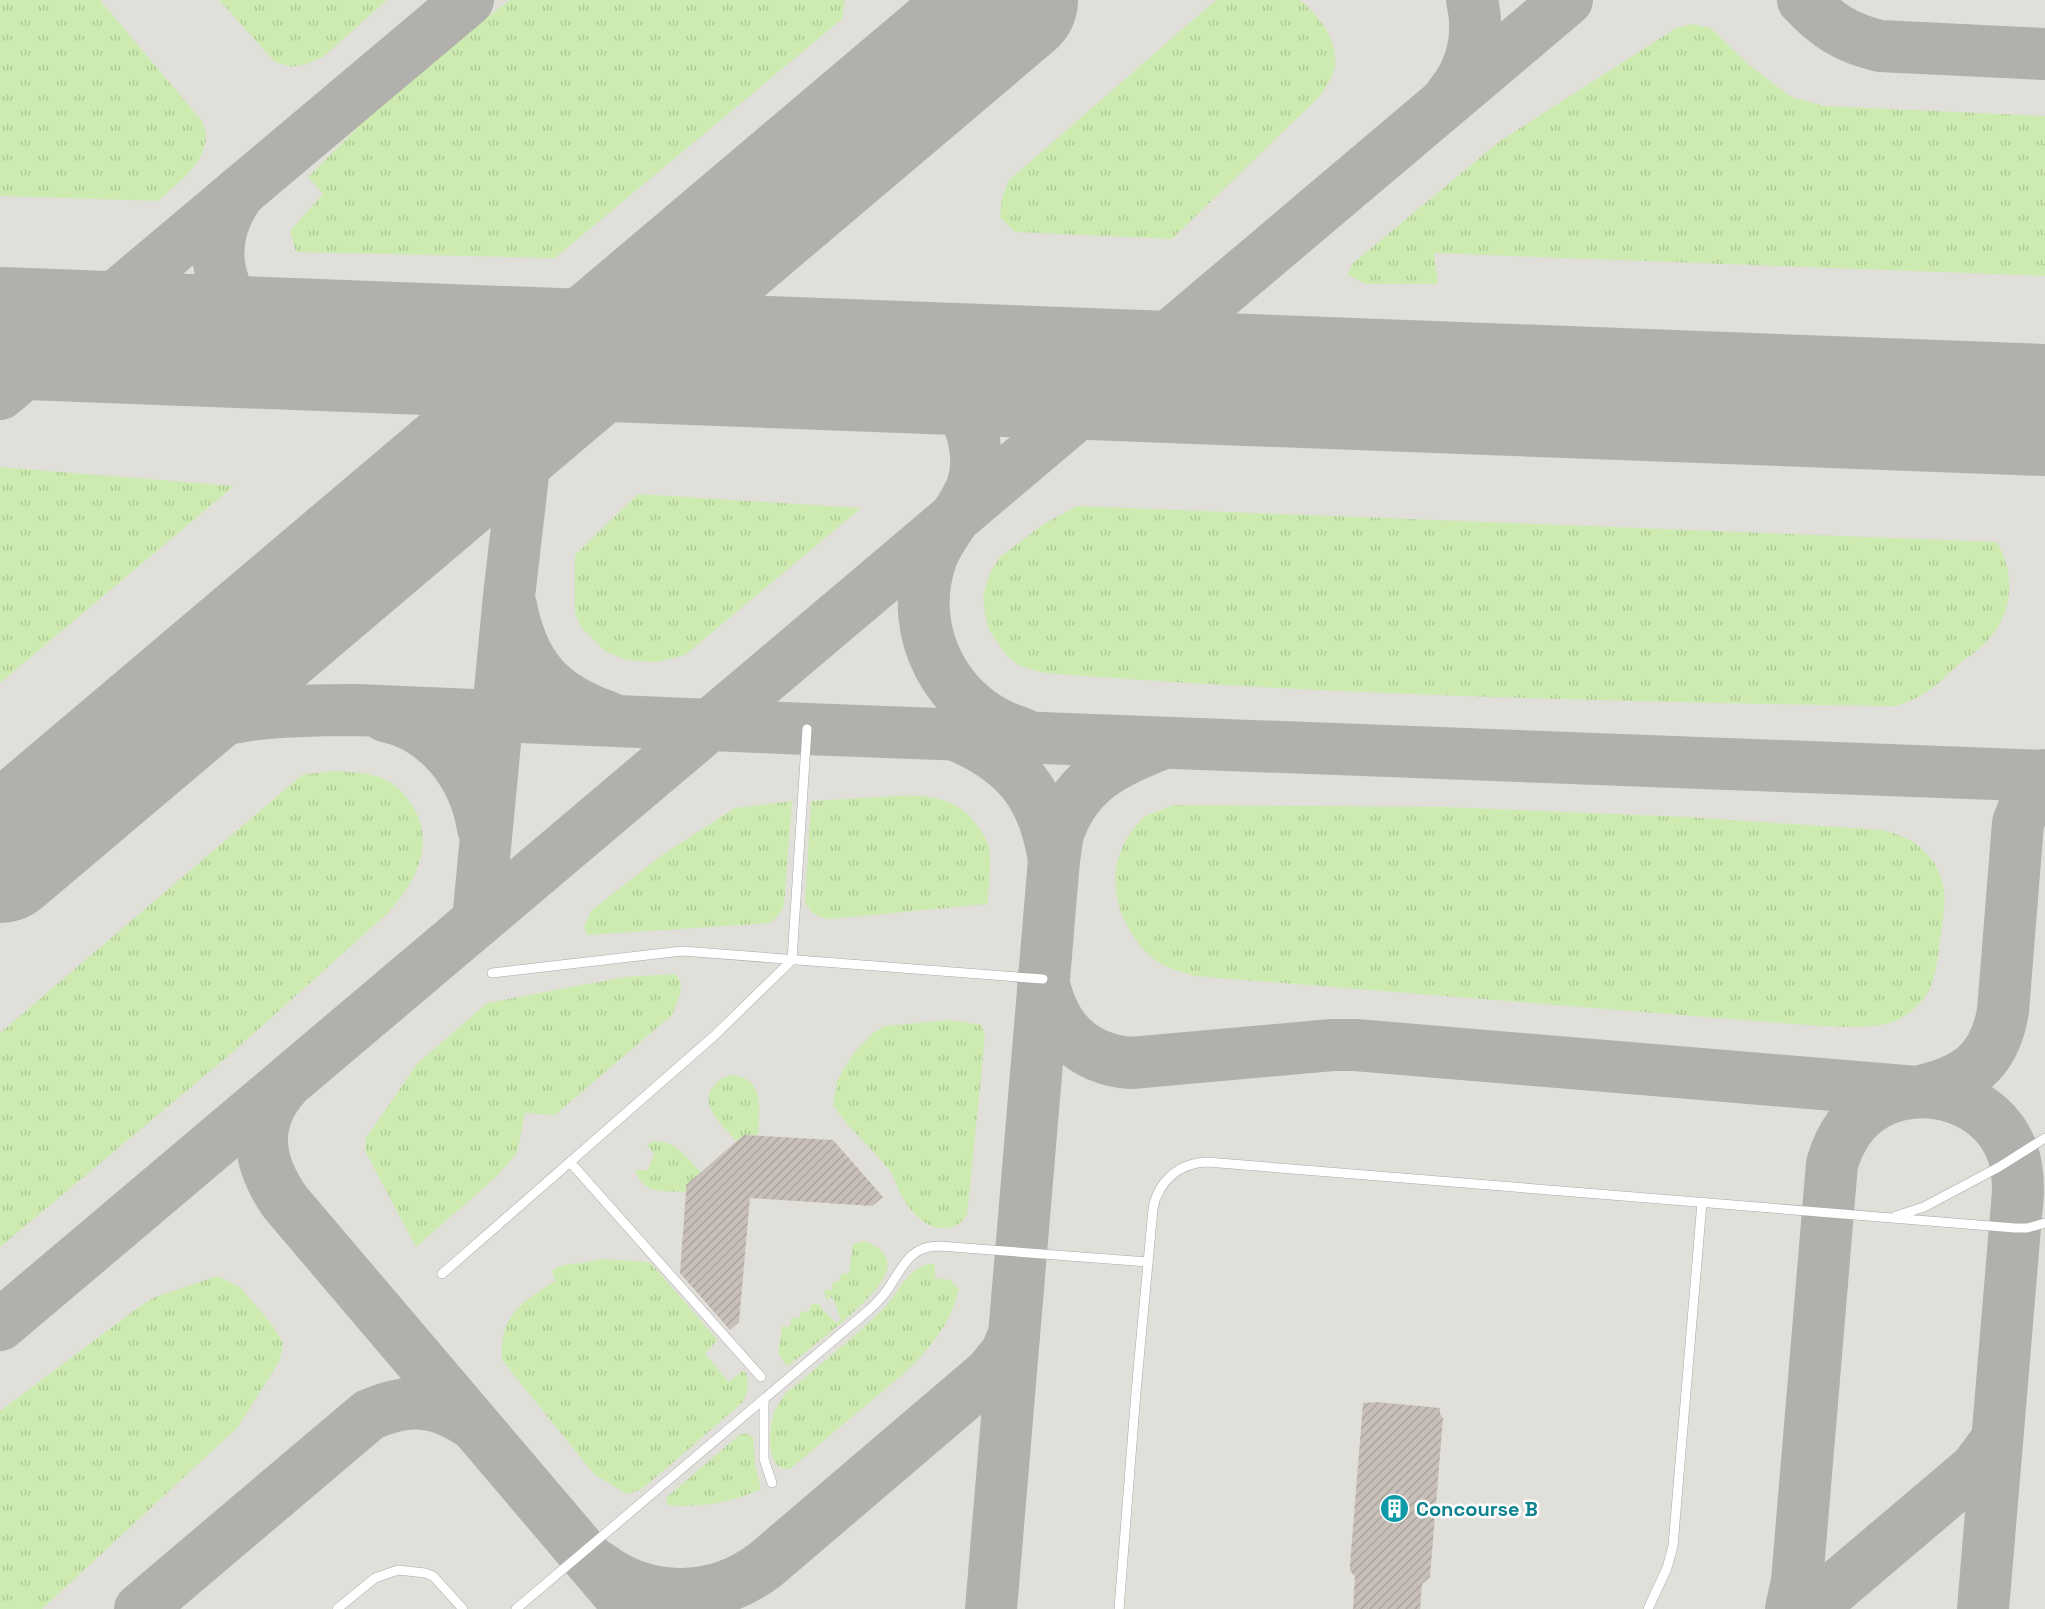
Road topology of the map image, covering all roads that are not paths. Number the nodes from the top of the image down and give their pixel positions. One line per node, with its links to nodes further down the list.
1 (807, 729): 2 (lane)
2 (792, 960): 3 (lane); 4 (lane); 6 (lane)
3 (492, 973)
4 (1043, 979)
5 (2045, 1141): 8 (lane)
6 (570, 1162): 11 (lane); 12 (lane)
7 (1702, 1202): 8 (lane); 10 (lane); 19 (lane)
8 (1881, 1217): 9 (lane)
9 (2045, 1223)
10 (1148, 1262): 13 (lane); 18 (lane)
11 (442, 1274)
12 (761, 1377)
13 (764, 1399): 14 (lane); 17 (lane)
14 (772, 1483)
15 (337, 1609): 16 (lane)
16 (463, 1609)
17 (516, 1609)
18 (1119, 1609)
19 (1648, 1609)

